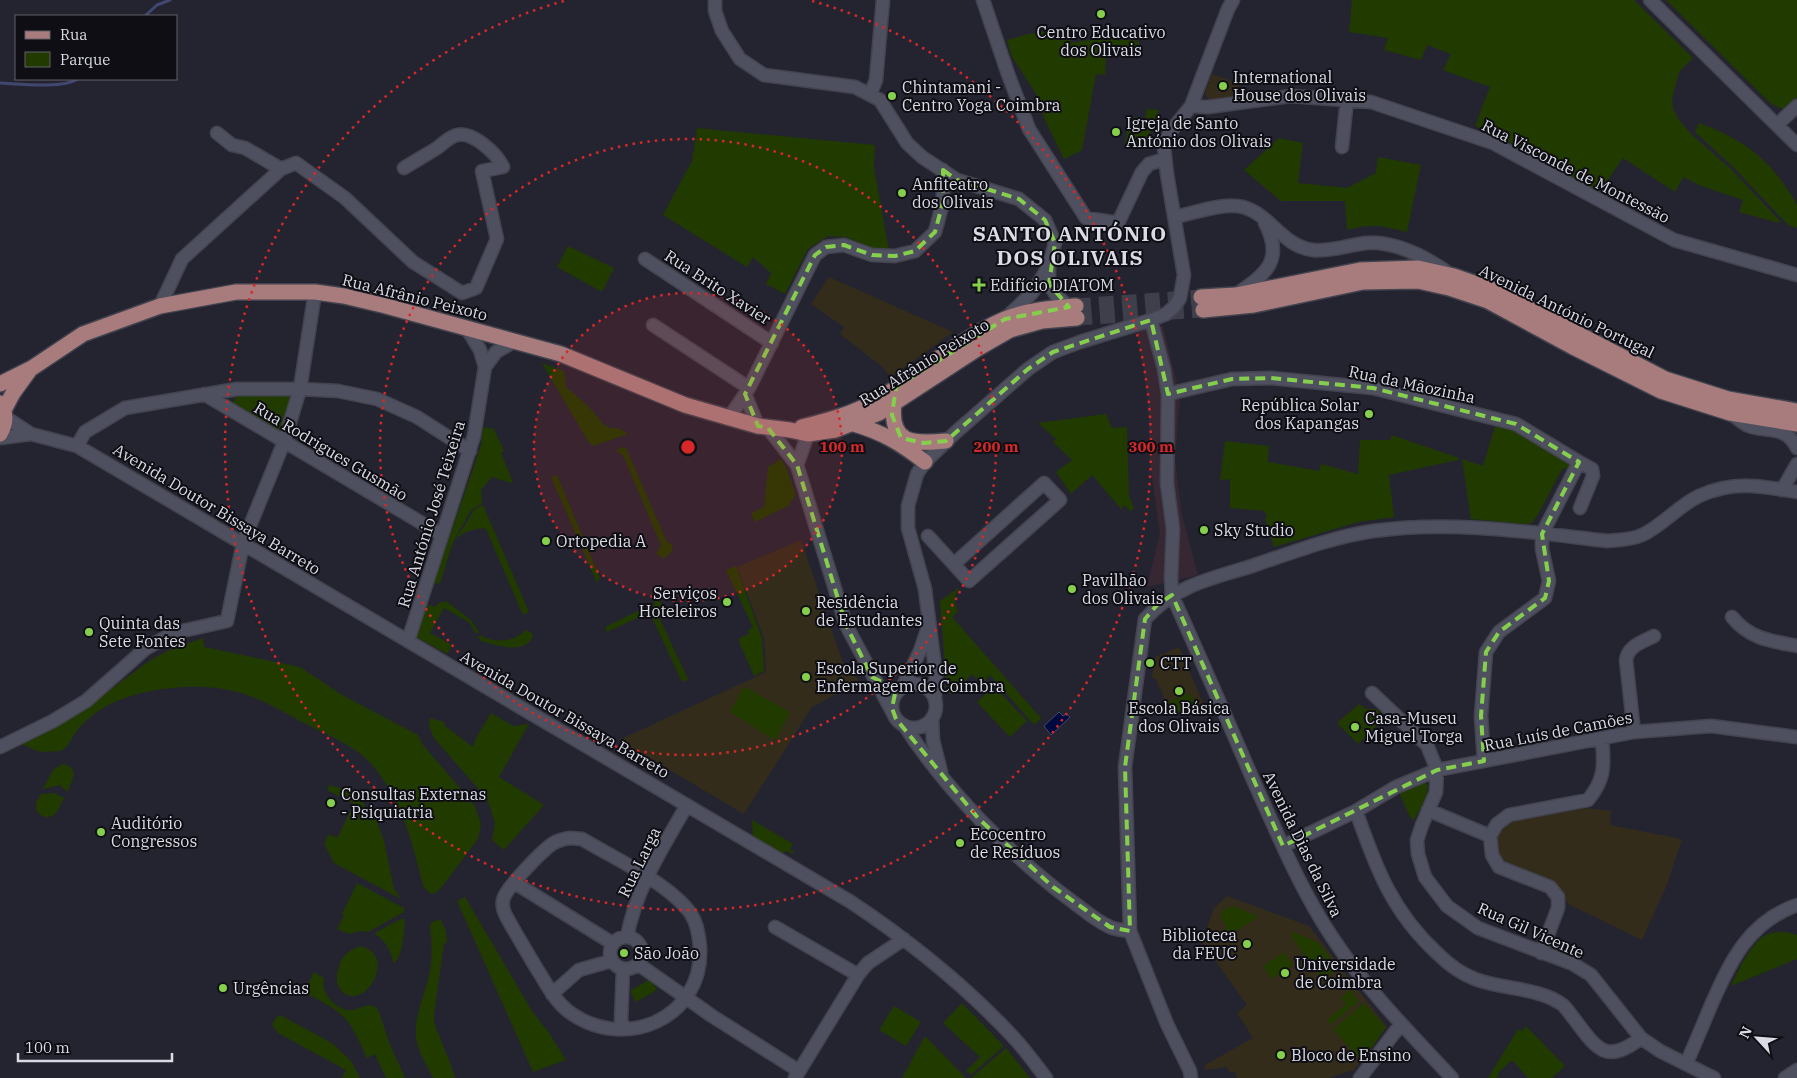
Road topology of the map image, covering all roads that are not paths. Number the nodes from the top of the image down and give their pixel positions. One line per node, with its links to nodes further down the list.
1 (715, 0): 6 (street)
2 (883, 0): 6 (street)
3 (983, 0): 14 (street)
4 (1233, 0): 8 (street)
5 (1650, 0): 10 (street)
6 (870, 95): 17 (street)
7 (1348, 99): 8 (street, Rua Visconde de Montessão); 13 (street); 22 (street, Rua Visconde de Montessão)
8 (1191, 106): 14 (street)
9 (1797, 106): 10 (street)
10 (1777, 125): 12 (street)
11 (217, 133): 16 (street)
12 (1797, 145)
13 (1342, 147)
14 (1165, 158): 18 (street)
15 (404, 168): 16 (street)
16 (281, 169): 26 (street)
17 (943, 170): 21 (street); 33 (street)
18 (1175, 217): 19 (street); 29 (street)
19 (1263, 219): 23 (street); 25 (street)
20 (645, 259): 33 (street, Rua Brito Xavier)
21 (1049, 266): 27 (street); 28 (street)
22 (1797, 275)
23 (1454, 276): 25 (main road, Avenida António Portugal); 43 (main road, Avenida António Portugal)
24 (315, 292): 26 (main road, Rua Afrânio Peixoto); 31 (main road, Rua Afrânio Peixoto); 37 (street)
25 (1236, 294): 44 (main road, Avenida António Portugal)
26 (160, 306): 35 (main road, Rua Afrânio Peixoto)
27 (1074, 310): 28 (main road, Rua Afrânio Peixoto); 41 (main road, Rua Afrânio Peixoto)
28 (1005, 319): 49 (main road, Rua Afrânio Peixoto)
29 (1151, 320): 40 (street); 54 (street)
30 (653, 325): 38 (street)
31 (466, 327): 32 (main road, Rua Afrânio Peixoto); 34 (street, Rua António José Teixeira)
32 (515, 341): 34 (street); 45 (main road, Rua Afrânio Peixoto)
33 (772, 343): 38 (street)
34 (485, 367): 58 (street, Rua António José Teixeira)
35 (32, 368): 36 (main road, Rua Afrânio Peixoto); 42 (main road, Rua Afrânio Peixoto)
36 (0, 384)
37 (300, 389): 39 (street); 55 (street); 58 (street)
38 (747, 391): 45 (street); 48 (street)
39 (204, 394): 55 (street, Rua Rodrigues Gusmão); 56 (street)
40 (1168, 394): 60 (street, Rua da Mãozinha); 71 (street)
41 (894, 404): 46 (main road, Rua Afrânio Peixoto); 54 (main road)
42 (3, 410): 50 (main road, Rua Afrânio Peixoto); 51 (street, Avenida Doutor Bissaya Barreto)
43 (1797, 411)
44 (1730, 413): 47 (main road, Avenida António Portugal); 57 (street)
45 (728, 418): 48 (main road, Rua Afrânio Peixoto)
46 (854, 424): 52 (main road, Rua Afrânio Peixoto); 59 (main road)
47 (1797, 424)
48 (763, 427): 49 (main road, Rua Afrânio Peixoto); 61 (street)
49 (790, 430): 52 (main road, Rua Afrânio Peixoto)
50 (0, 434)
51 (31, 434): 53 (street, Avenida Doutor Bissaya Barreto); 56 (street, Avenida Doutor Bissaya Barreto)
52 (808, 434): 61 (street)
53 (0, 438)
54 (946, 441): 59 (street)
55 (284, 442): 67 (street, Rua Rodrigues Gusmão); 69 (street)
56 (77, 446): 69 (street, Avenida Doutor Bissaya Barreto)
57 (1797, 448)
58 (470, 451): 67 (street, Rua António José Teixeira)
59 (925, 462): 73 (street)
60 (1579, 462): 65 (street, Rua da Mãozinha); 66 (street)
61 (797, 464): 77 (street)
62 (1797, 464): 63 (street)
63 (1782, 490): 64 (street); 66 (street)
64 (1797, 492)
65 (1580, 508)
66 (1542, 534): 71 (street); 88 (street)
67 (442, 535): 75 (street, Rua António José Teixeira)
68 (928, 536): 70 (street)
69 (243, 543): 75 (street, Avenida Doutor Bissaya Barreto); 87 (street)
70 (954, 564): 70 (street)
71 (1172, 594): 95 (street, Avenida Dias da Silva); 100 (street)
72 (1732, 617): 76 (street)
73 (929, 625): 78 (street); 80 (street)
74 (1654, 636): 84 (street)
75 (408, 641): 91 (street, Avenida Doutor Bissaya Barreto)
76 (1797, 646)
77 (872, 677): 78 (street); 81 (street)
78 (901, 688): 80 (street); 81 (street)
79 (1372, 693): 89 (street)
80 (935, 696): 82 (street)
81 (894, 715): 83 (street)
82 (932, 718): 83 (street); 90 (street)
83 (904, 726): 90 (street)
84 (1634, 732): 85 (street, Rua Luís de Camões); 86 (street, Rua Luís de Camões)
85 (1797, 737)
86 (1602, 738): 88 (street, Rua Luís de Camões); 94 (street)
87 (0, 747)
88 (1484, 761): 89 (street, Rua Luís de Camões)
89 (1437, 770): 92 (street, Rua Gil Vicente); 93 (street, Rua Luís de Camões)
90 (941, 775): 100 (street)
91 (687, 804): 96 (street, Rua Larga); 102 (street, Avenida Doutor Bissaya Barreto)
92 (1428, 810): 94 (street); 104 (street, Rua Gil Vicente)
93 (1356, 811): 95 (street, Rua Luís de Camões); 113 (street)
94 (1490, 836): 104 (street)
95 (1283, 846): 111 (street, Avenida Dias da Silva)
96 (646, 877): 97 (street); 101 (street, Rua Larga); 110 (street)
97 (515, 883): 103 (street); 109 (street)
98 (1797, 905): 114 (street)
99 (775, 927): 108 (street)
100 (1130, 932): 118 (street)
101 (628, 937): 103 (street); 106 (street)
102 (904, 940): 108 (street); 117 (street, Avenida Doutor Bissaya Barreto)
103 (612, 943): 105 (street)
104 (1542, 953): 113 (street, Rua Gil Vicente)
105 (611, 961): 107 (street); 109 (street)
106 (638, 964): 107 (street); 110 (street)
107 (623, 970): 112 (street)
108 (858, 975): 116 (street)
109 (552, 994): 112 (street)
110 (686, 998): 112 (street); 116 (street)
111 (1402, 1024): 119 (street); 120 (street, Avenida Dias da Silva)
112 (625, 1029)
113 (1641, 1038): 114 (street, Rua Gil Vicente)
114 (1686, 1064): 121 (street, Rua Gil Vicente)
115 (1797, 1070): 122 (street)
116 (797, 1074)
117 (1046, 1078)
118 (1191, 1078)
119 (1360, 1078)
120 (1452, 1078)
121 (1714, 1078)
122 (1785, 1078)

